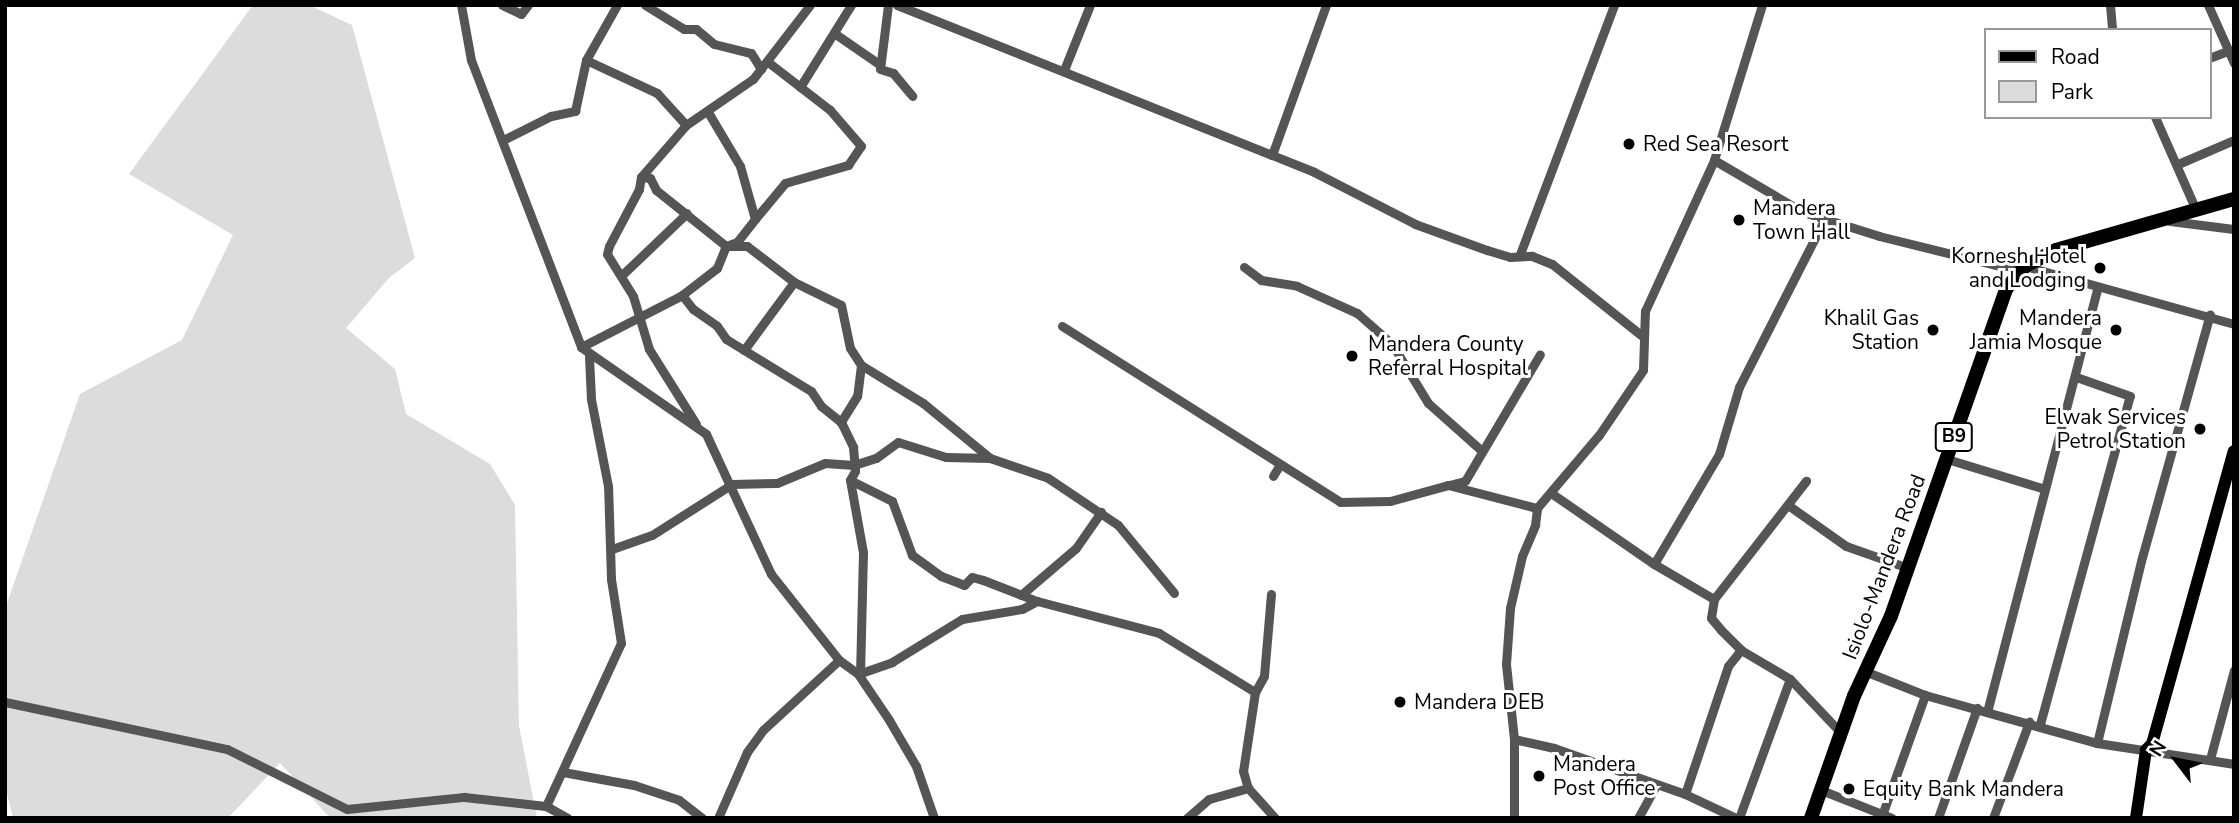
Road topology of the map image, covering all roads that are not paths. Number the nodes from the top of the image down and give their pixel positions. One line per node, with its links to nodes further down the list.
1 (461, 5): 31 (street)
2 (502, 5): 3 (street)
3 (528, 5)
4 (617, 5): 20 (street)
5 (645, 5): 23 (street)
6 (810, 5): 23 (street)
7 (851, 5): 17 (street)
8 (888, 5): 22 (street)
9 (897, 5): 24 (street)
10 (1090, 5): 24 (street)
11 (1326, 5): 32 (street)
12 (1614, 5): 44 (street)
13 (1762, 5): 33 (street)
14 (2110, 5): 16 (street)
15 (2208, 5): 18 (street)
16 (2112, 28)
17 (834, 33): 22 (street); 25 (street)
18 (2227, 51): 19 (street); 21 (street)
19 (2211, 57)
20 (586, 61): 29 (street); 31 (street)
21 (2234, 63)
22 (879, 64): 26 (street)
23 (764, 66): 25 (street); 27 (street)
24 (1064, 70): 32 (street)
25 (800, 87): 40 (street)
26 (912, 96)
27 (708, 112): 29 (street); 40 (street)
28 (2156, 119): 34 (street)
29 (686, 125): 35 (street)
30 (2234, 140): 34 (street)
31 (503, 141): 56 (street)
32 (1272, 155): 44 (street)
33 (1714, 160): 39 (street); 55 (street)
34 (2178, 164): 37 (street)
35 (641, 177): 38 (street); 47 (street)
36 (2234, 199): 37 (highway, Isiolo-Mandera Road / B9)
37 (2196, 210): 41 (highway, Isiolo-Mandera Road / B9)
38 (687, 213): 43 (street); 47 (street)
39 (1825, 218): 45 (street); 82 (street)
40 (755, 219): 43 (street)
41 (2160, 219): 42 (street); 45 (highway, Isiolo-Mandera Road / B9)
42 (2234, 229)
43 (726, 246): 48 (street); 50 (street)
44 (1520, 254): 55 (street)
45 (2025, 266): 49 (street); 67 (highway, Isiolo-Mandera Road / B9)
46 (1244, 267): 64 (street)
47 (623, 274): 52 (street)
48 (794, 282): 57 (street); 60 (street)
49 (2098, 287): 51 (street); 61 (street)
50 (682, 295): 52 (street); 57 (street)
51 (2210, 314): 53 (street); 105 (street)
52 (638, 316): 56 (street); 63 (street)
53 (2234, 324)
54 (1062, 326): 69 (street)
55 (1641, 335): 77 (street)
56 (581, 347): 59 (street)
57 (744, 350): 62 (street)
58 (1540, 354): 64 (street)
59 (589, 356): 63 (street); 81 (street)
60 (861, 365): 62 (street); 66 (street)
61 (2076, 377): 76 (street); 102 (street)
62 (841, 422): 68 (street)
63 (697, 425): 74 (street)
64 (1482, 451): 75 (street)
65 (2234, 451): 70 (main road)
66 (990, 458): 68 (street); 80 (street)
67 (1947, 459): 76 (street); 83 (highway, Isiolo-Mandera Road / B9)
68 (854, 465): 72 (street); 74 (street)
69 (1279, 466): 71 (street); 75 (street)
70 (2232, 471): 106 (main road)
71 (1273, 476)
72 (850, 480): 86 (street); 93 (street)
73 (1806, 481): 78 (street)
74 (732, 484): 81 (street); 90 (street)
75 (1448, 485): 79 (street)
76 (2045, 489): 100 (street)
77 (1551, 493): 79 (street); 82 (street)
78 (1788, 505): 83 (street); 87 (street)
79 (1537, 508): 104 (street)
80 (1101, 512): 84 (street); 86 (street)
81 (612, 549): 109 (street)
82 (1654, 564): 87 (street)
83 (1908, 568): 92 (highway, Isiolo-Mandera Road / B9)
84 (1174, 593)
85 (1271, 594): 95 (street)
86 (1021, 595): 88 (street)
87 (1714, 599): 89 (street)
88 (1037, 601): 93 (street); 95 (street)
89 (1741, 650): 94 (street); 113 (street)
90 (839, 660): 93 (street); 118 (street)
91 (2234, 670): 97 (street)
92 (1867, 672): 96 (street); 103 (highway, Isiolo-Mandera Road / B9)
93 (859, 674): 119 (street)
94 (1790, 680): 103 (street); 124 (street)
95 (1255, 692): 111 (street)
96 (1925, 695): 99 (street); 115 (street)
97 (2230, 699): 107 (street)
98 (5, 702): 114 (street)
99 (1977, 708): 100 (street); 126 (street)
100 (1987, 712): 101 (street)
101 (2029, 722): 102 (street); 127 (street)
102 (2040, 724): 105 (street)
103 (1841, 733): 112 (highway, Isiolo-Mandera Road / B9)
104 (1514, 739): 110 (street); 122 (street)
105 (2097, 743): 106 (street)
106 (2146, 750): 107 (street); 128 (main road)
107 (2210, 759): 108 (street)
108 (2234, 764)
109 (563, 772): 114 (street); 117 (street)
110 (1656, 787): 113 (street); 123 (street)
111 (1248, 788): 120 (street); 121 (street)
112 (1821, 789): 115 (street); 125 (highway, Isiolo-Mandera Road / B9)
113 (1685, 794): 124 (street)
114 (546, 806): 116 (street)
115 (1885, 816)
116 (568, 818)
117 (702, 818)
118 (718, 818)
119 (934, 818)
120 (1187, 818)
121 (1275, 818)
122 (1514, 818)
123 (1639, 818)
124 (1738, 818)
125 (1811, 818)
126 (1938, 818)
127 (1993, 818)
128 (2136, 818)

